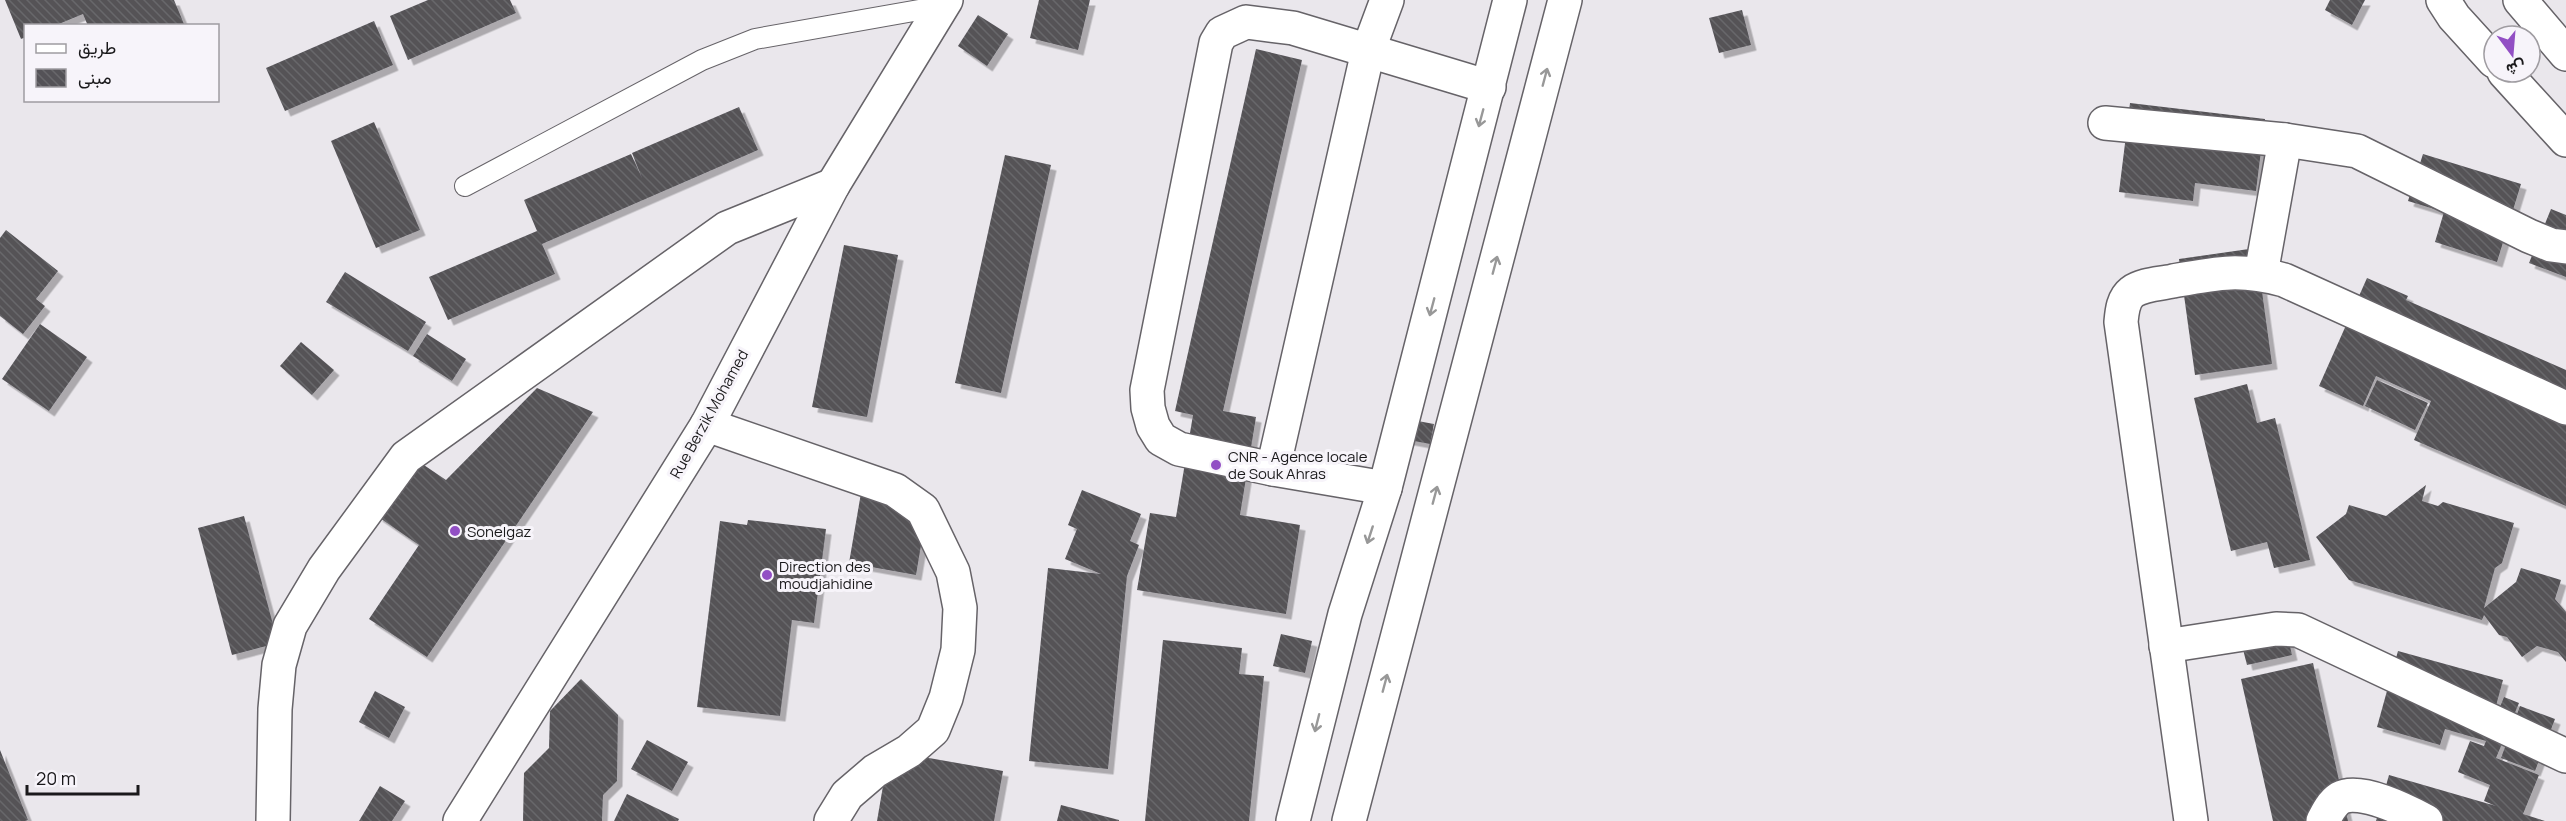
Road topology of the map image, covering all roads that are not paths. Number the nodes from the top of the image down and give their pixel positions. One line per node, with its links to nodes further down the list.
1 (1387, 0): 8 (main road)
2 (1510, 0): 11 (main road)
3 (1565, 0): 29 (main road, one-way to 3)
4 (2443, 0): 7 (main road)
5 (2520, 0): 9 (main road)
6 (944, 3): 15 (main road, Rue Berzik Mohamed); 16 (lane)
7 (2482, 48)
8 (1368, 51): 11 (main road); 21 (main road); 21 (main road)
9 (2566, 54)
10 (2515, 84): 14 (main road)
11 (1489, 87): 22 (main road, one-way to 22)
12 (2105, 123): 13 (main road)
13 (2285, 140): 17 (main road); 18 (main road)
14 (2566, 140)
15 (833, 185): 20 (main road, Rue Berzik Mohamed); 25 (main road)
16 (465, 186)
17 (2566, 247)
18 (2261, 273): 19 (main road); 23 (main road)
19 (2566, 408)
20 (707, 425): 26 (main road, Rue Berzik Mohamed); 27 (main road)
21 (1273, 469): 22 (main road)
22 (1385, 488): 28 (main road, one-way to 28)
23 (2166, 646): 24 (main road); 30 (main road)
24 (2564, 750)
25 (273, 821)
26 (460, 821)
27 (831, 821)
28 (1293, 821)
29 (1349, 821)
30 (2191, 821)
31 (2323, 821): 32 (main road)
32 (2426, 821)

